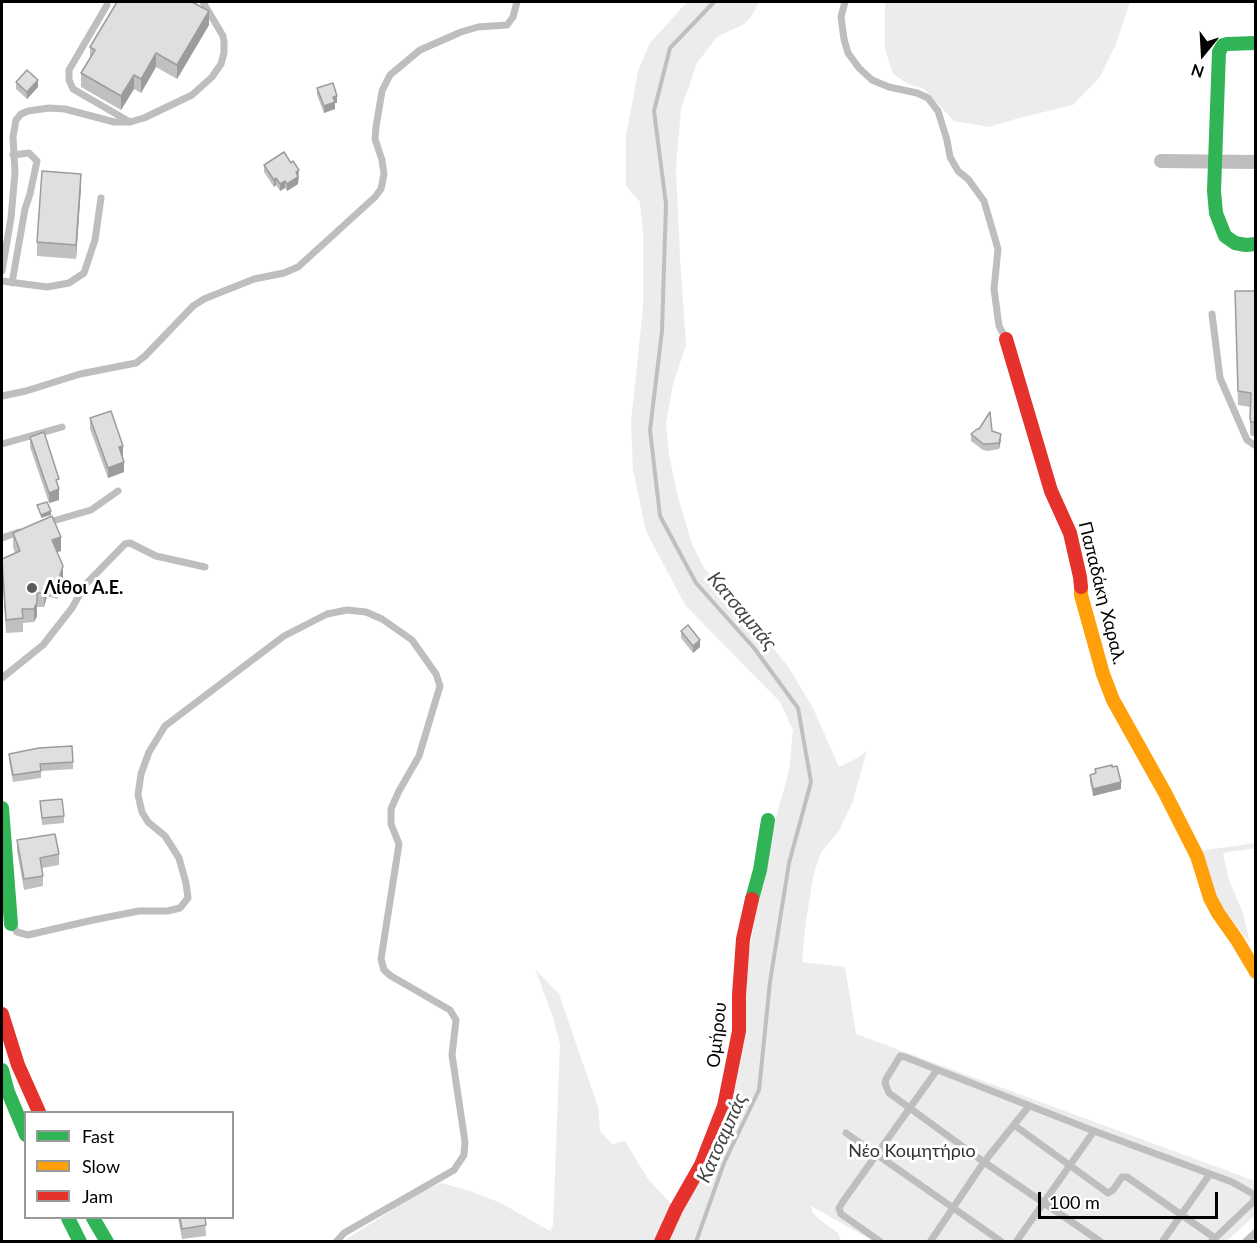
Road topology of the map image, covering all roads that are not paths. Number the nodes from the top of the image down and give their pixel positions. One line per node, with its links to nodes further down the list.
1 (203, 2): 6 (lane)
2 (517, 2): 18 (lane)
3 (845, 2): 17 (lane)
4 (107, 5): 6 (lane)
5 (1256, 42): 9 (street)
6 (130, 122): 7 (lane)
7 (13, 155): 13 (lane); 15 (lane)
8 (1161, 161): 9 (street)
9 (1216, 161): 10 (street); 12 (street)
10 (1256, 162)
11 (101, 198): 15 (lane)
12 (1256, 244)
13 (2, 272)
14 (2, 281): 15 (lane)
15 (12, 283)
16 (1212, 314): 21 (lane)
17 (1006, 339): 31 (street, Παπαδάκη Χαραλ.)
18 (2, 396)
19 (62, 427): 20 (lane)
20 (2, 444)
21 (1256, 446)
22 (118, 492): 23 (lane)
23 (42, 524)
24 (22, 531): 25 (lane)
25 (2, 538)
26 (205, 567): 27 (lane)
27 (2, 678)
28 (2, 808): 30 (street)
29 (768, 820): 56 (street, Ομήρου)
30 (11, 924): 55 (lane)
31 (1256, 972)
32 (2, 1014): 37 (street)
33 (2, 1070): 39 (street)
34 (937, 1070): 35 (lane); 36 (lane); 36 (lane)
35 (1029, 1106): 38 (lane); 40 (lane)
36 (909, 1108): 42 (lane); 43 (lane)
37 (38, 1111)
38 (1014, 1125): 43 (lane); 44 (lane)
39 (24, 1130)
40 (1094, 1131): 44 (lane); 45 (lane)
41 (846, 1133): 42 (lane)
42 (876, 1154): 47 (lane); 57 (lane)
43 (984, 1162): 46 (lane); 47 (lane)
44 (1070, 1165): 46 (lane); 48 (lane)
45 (1210, 1174): 48 (lane); 52 (lane)
46 (1044, 1202): 60 (lane); 61 (lane)
47 (953, 1208): 58 (lane); 59 (lane)
48 (1181, 1215): 52 (lane); 62 (lane)
49 (69, 1219): 53 (street)
50 (94, 1219): 54 (street)
51 (1256, 1232): 63 (lane)
52 (1213, 1240)
53 (81, 1242)
54 (106, 1242)
55 (336, 1242)
56 (662, 1242)
57 (881, 1242)
58 (930, 1242)
59 (1002, 1242)
60 (1016, 1242)
61 (1101, 1242)
62 (1162, 1242)
63 (1245, 1242)

